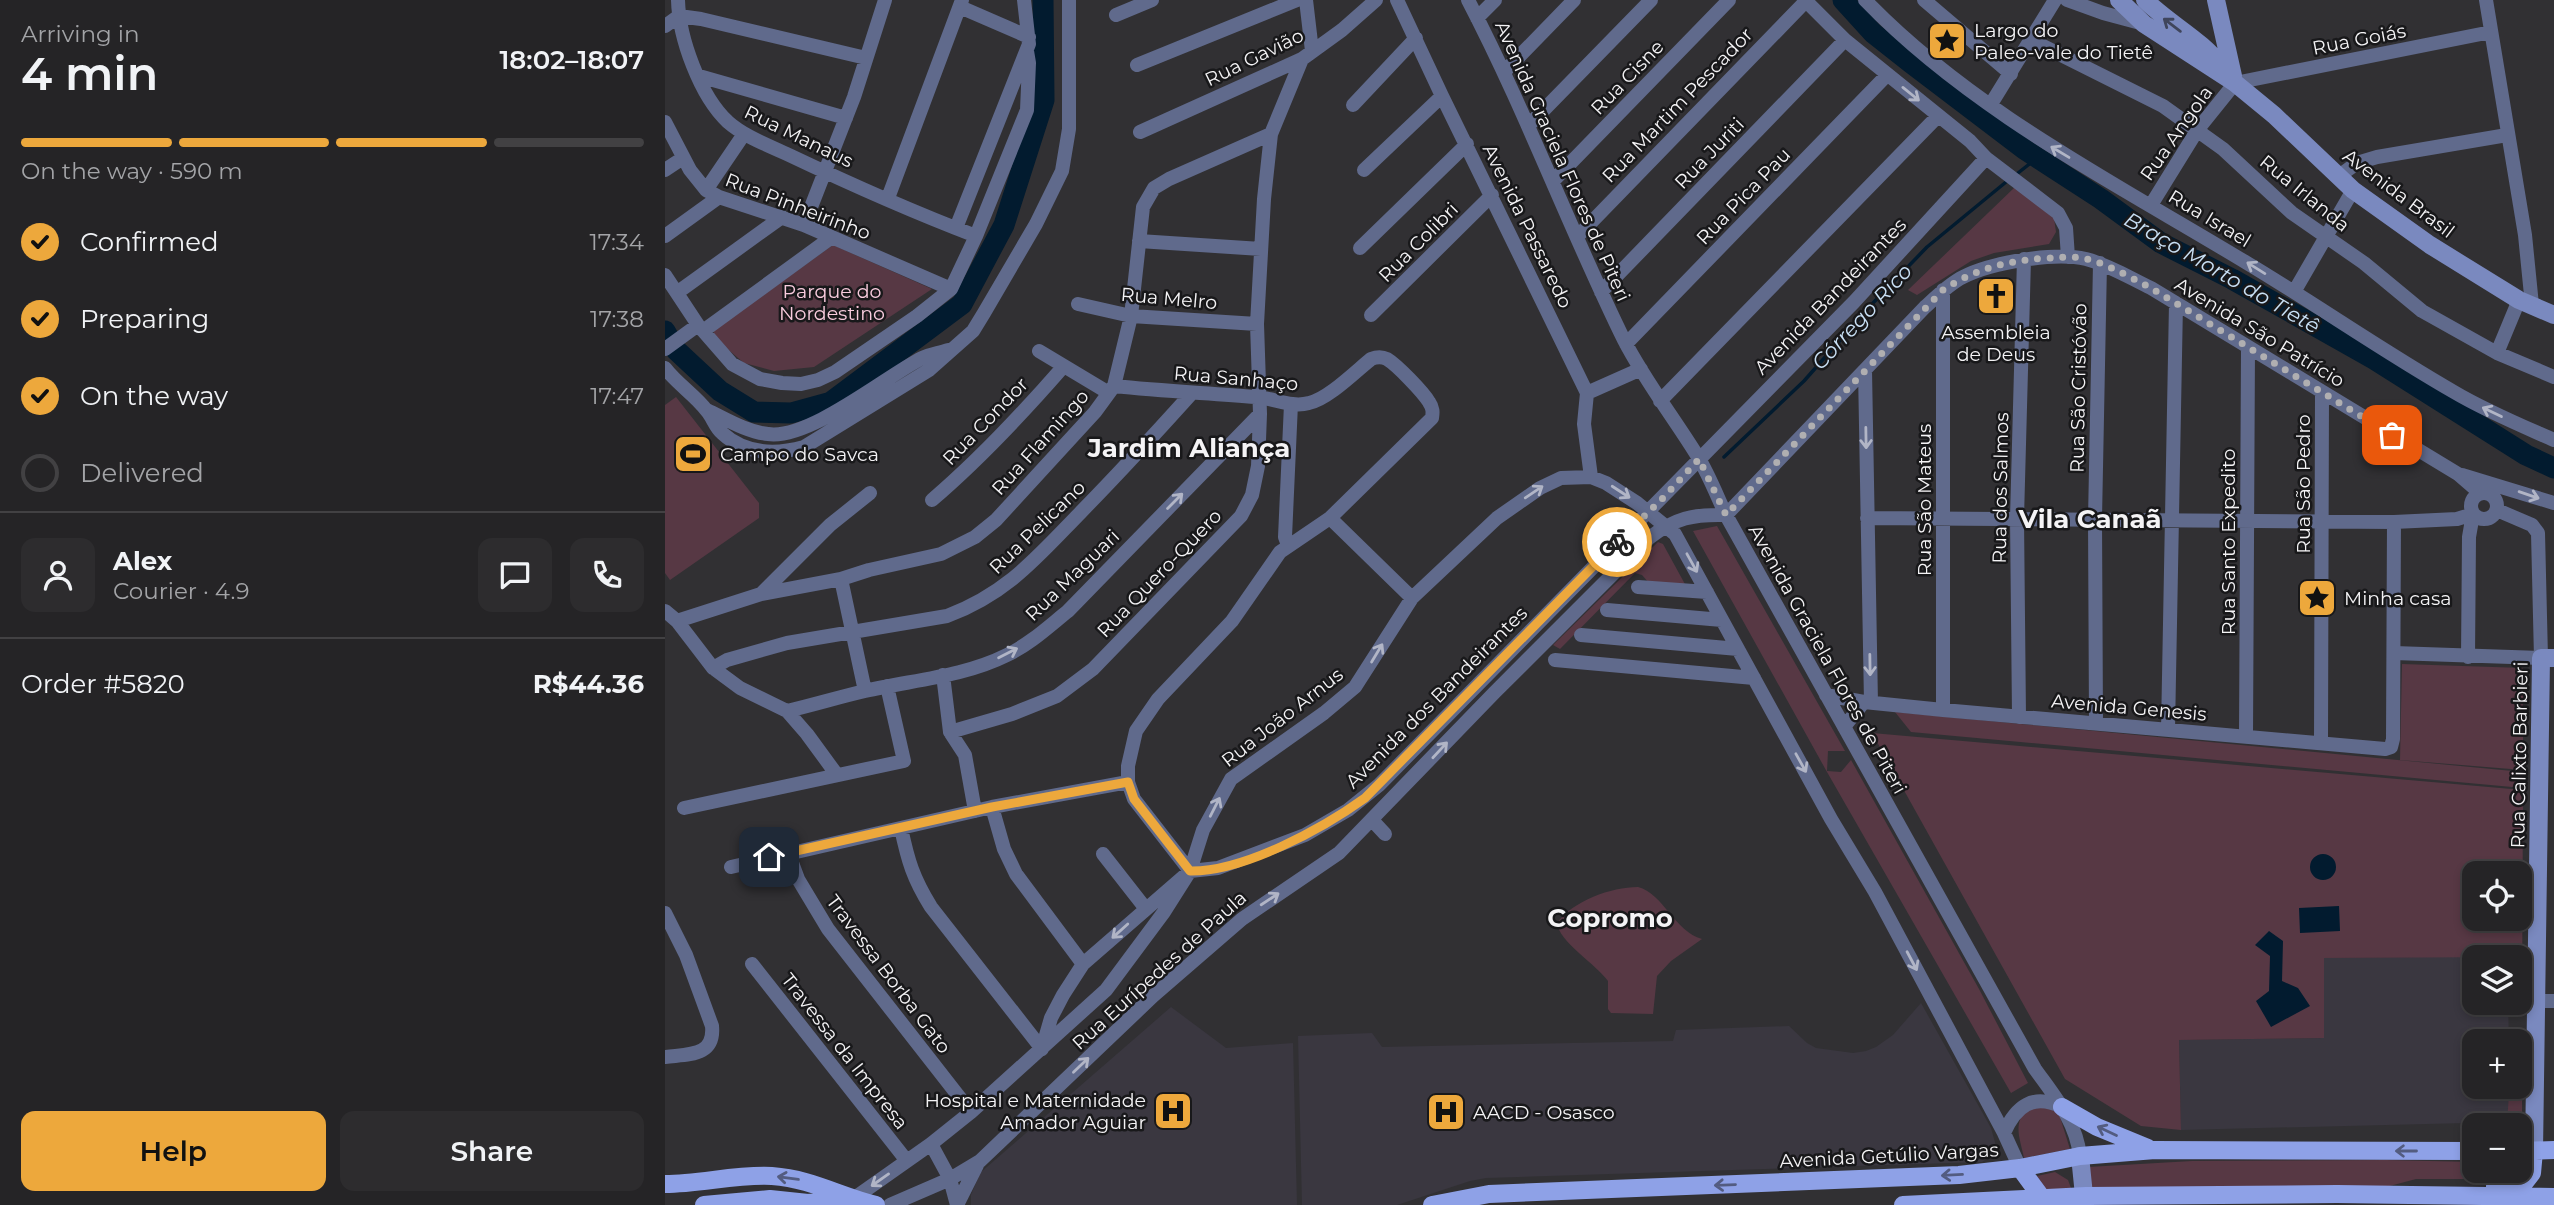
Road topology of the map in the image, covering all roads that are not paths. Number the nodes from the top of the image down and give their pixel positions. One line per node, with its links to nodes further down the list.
1 (678, 0): 26 (street, Rua Manaus)
2 (885, 0): 38 (street)
3 (1024, 0): 35 (street)
4 (1069, 0): 107 (street)
5 (1152, 0): 25 (street)
6 (1297, 0): 39 (street)
7 (1306, 0): 37 (street)
8 (1376, 0): 37 (street, Rua Gavião)
9 (1397, 0): 31 (street, Avenida Passaredo)
10 (1468, 0): 27 (street, Avenida Graciela Flores de Piteri)
11 (1496, 0): 27 (street)
12 (1574, 0): 40 (street)
13 (1651, 0): 51 (street)
14 (1729, 0): 64 (street, Rua Cisne)
15 (1865, 0): 46 (street, Rua Israel)
16 (1924, 0): 41 (street)
17 (2055, 0): 33 (street)
18 (2067, 0): 28 (street)
19 (2119, 0): 28 (main road, Avenida Brasil)
20 (2145, 0): 36 (main road, Avenida Brasil, one-way to 20)
21 (2215, 0): 34 (main road)
22 (2486, 0): 30 (street)
23 (1805, 1): 32 (street); 77 (street, Rua Martim Pescador)
24 (961, 3): 35 (street); 69 (street)
25 (1116, 15)
26 (679, 16): 29 (street); 38 (street); 43 (street, Rua Manaus)
27 (1478, 18): 40 (street, Avenida Graciela Flores de Piteri)
28 (2144, 24): 44 (main road, Avenida Brasil)
29 (665, 26)
30 (2491, 32): 44 (street, Rua Goiás); 56 (street)
31 (1416, 38): 45 (street, Avenida Passaredo); 47 (street)
32 (1845, 40): 42 (street); 89 (street, Rua Juriti)
33 (2031, 40): 41 (street); 52 (street, Rua Irlanda)
34 (2224, 41): 36 (main road); 44 (main road)
35 (1028, 44): 73 (street); 75 (street)
36 (2203, 48): 44 (main road, Avenida Brasil)
37 (1307, 55): 53 (street, Rua Gavião); 55 (street, Rua Quero-Quero)
38 (866, 58): 49 (street)
39 (1137, 65)
40 (1504, 72): 51 (street, Avenida Graciela Flores de Piteri)
41 (2011, 74): 46 (street)
42 (1887, 75): 48 (street, one-way to 48); 99 (street, Rua Pica Pau)
43 (699, 76): 49 (street); 54 (street, Rua Manaus)
44 (2235, 83): 52 (street, Rua Angola); 63 (main road, Avenida Brasil)
45 (1442, 96): 57 (street, Avenida Passaredo); 61 (street)
46 (1991, 104): 70 (street, Rua Israel, one-way to 46)
47 (1353, 105)
48 (1938, 116): 59 (street); 114 (street)
49 (846, 118): 62 (street)
50 (665, 122): 58 (street, Rua Pinheirinho)
51 (1529, 125): 64 (street, Avenida Graciela Flores de Piteri)
52 (2199, 130): 70 (street, Rua Angola); 78 (street, Rua Irlanda)
53 (1140, 132)
54 (744, 134): 62 (street, Rua Manaus); 65 (street)
55 (1271, 134): 79 (street, Rua Flamingo); 81 (street, Rua Quero-Quero)
56 (2507, 135): 63 (street); 91 (street)
57 (1467, 144): 67 (street, Avenida Passaredo); 80 (street)
58 (683, 158): 60 (street); 65 (street, Rua Pinheirinho)
59 (1986, 158): 82 (street); 118 (street, Avenida Bandeirantes)
60 (665, 170)
61 (1364, 170)
62 (826, 173): 69 (street, Rua Manaus); 72 (street)
63 (2339, 176): 66 (main road, Avenida Brasil)
64 (1554, 180): 77 (street, Avenida Graciela Flores de Piteri)
65 (706, 190): 68 (street, Rua Pinheirinho)
66 (2353, 190): 78 (street); 91 (main road, Avenida Brasil)
67 (1492, 195): 94 (street, Rua Colibri); 110 (street, Avenida Passaredo)
68 (719, 197): 71 (street, Rua Pinheirinho); 74 (street)
69 (888, 198): 73 (street, Rua Manaus)
70 (2151, 205): 90 (street, Rua Israel, one-way to 70)
71 (782, 217): 72 (street, Rua Pinheirinho); 88 (street)
72 (804, 225): 76 (street, Rua Pinheirinho)
73 (956, 228): 75 (street, Rua Manaus)
74 (665, 236)
75 (976, 236): 86 (street)
76 (832, 237): 86 (street, Rua Pinheirinho); 98 (street)
77 (1577, 237): 89 (street, Avenida Graciela Flores de Piteri)
78 (2327, 238): 90 (street); 103 (street, Rua Irlanda)
79 (1139, 241): 81 (street); 96 (street, Rua Flamingo)
80 (1360, 248)
81 (1261, 249): 97 (street, Rua Quero-Quero)
82 (2068, 257): 83 (street, Avenida São Patrício); 84 (street, Avenida São Patrício)
83 (2024, 259): 87 (street, Avenida São Patrício); 132 (street, Rua dos Salmos)
84 (2100, 263): 92 (street, Avenida São Patrício); 133 (street, Rua São Cristóvão)
85 (665, 275): 88 (street)
86 (951, 289): 98 (street)
87 (1943, 290): 106 (street, Avenida São Patrício); 131 (street, Rua São Mateus)
88 (678, 292): 98 (street)
89 (1601, 292): 99 (street, Avenida Graciela Flores de Piteri)
90 (2294, 292): 117 (street, Rua Israel, one-way to 90)
91 (2526, 302): 95 (main road, Avenida Brasil); 103 (street)
92 (2176, 303): 100 (street, Avenida São Patrício); 134 (street)
93 (1078, 304): 96 (street, Rua Melro)
94 (1371, 315)
95 (2554, 315)
96 (1131, 316): 97 (street, Rua Melro); 109 (street, Rua Flamingo)
97 (1257, 324): 113 (street, Rua Quero-Quero)
98 (701, 328): 101 (street)
99 (1626, 344): 105 (street, Avenida Graciela Flores de Piteri)
100 (2248, 348): 111 (street, Avenida São Patrício); 135 (street, Rua Santo Expedito)
101 (665, 349)
102 (1039, 351): 104 (street, Rua Sanhaço)
103 (2497, 353): 108 (street, Rua Irlanda)
104 (1063, 367): 109 (street, Rua Sanhaço); 123 (street, Rua Condor)
105 (1641, 369): 110 (street); 114 (street, Avenida Graciela Flores de Piteri)
106 (1865, 370): 128 (street, Avenida São Patrício); 130 (street, one-way to 130)
107 (668, 376)
108 (2554, 377)
109 (1112, 390): 112 (street, Rua Sanhaço); 140 (street, Rua Flamingo)
110 (1587, 393): 120 (street, Avenida Passaredo)
111 (2322, 393): 119 (street, Avenida São Patrício); 136 (street, Rua São Pedro)
112 (1191, 394): 113 (street, Rua Sanhaço); 149 (street, Rua Pelicano)
113 (1259, 397): 115 (street, Rua Sanhaço); 116 (street, Rua Quero-Quero)
114 (1660, 401): 118 (street, Avenida Graciela Flores de Piteri)
115 (1291, 404): 129 (street, Rua Sanhaço); 139 (street)
116 (1260, 414): 157 (street, Rua Maguari, one-way to 116); 169 (street, Rua Quero-Quero)
117 (2554, 440)
118 (1699, 459): 126 (street, Avenida dos Bandeirantes); 128 (street, Avenida Graciela Flores de Piteri)
119 (2458, 474): 122 (street, Avenida São Patrício); 124 (street, one-way to 124)
120 (1591, 477): 126 (street, one-way to 126); 144 (street, Rua João Arnus, one-way to 120)
121 (870, 493): 143 (street)
122 (2480, 493): 125 (street); 127 (street)
123 (932, 500)
124 (2554, 503)
125 (2497, 510): 127 (street); 154 (street, Rua Calixto Barbieri)
126 (1649, 511): 138 (street); 183 (street, Avenida dos Bandeirantes)
127 (2473, 514): 137 (street); 153 (street)
128 (1726, 515): 138 (street, Rua Eurípedes de Paula); 161 (street, Avenida Graciela Flores de Piteri)
129 (1330, 518): 139 (street); 144 (street)
130 (1867, 518): 131 (street); 162 (street, one-way to 162)
131 (1944, 518): 132 (street); 163 (street, Rua São Mateus)
132 (2017, 518): 133 (street); 165 (street, Rua dos Salmos)
133 (2095, 519): 134 (street); 166 (street, Rua São Cristóvão)
134 (2171, 520): 135 (street); 168 (street)
135 (2247, 520): 136 (street); 170 (street, Rua Santo Expedito)
136 (2322, 521): 137 (street); 171 (street, Rua São Pedro)
137 (2394, 522): 152 (street)
138 (1666, 524): 142 (street, one-way to 142); 177 (street, Rua Eurípedes de Paula, one-way to 138)
139 (1288, 545): 173 (street)
140 (841, 579): 143 (street, Rua Flamingo); 149 (street)
141 (1638, 587): 142 (street)
142 (1707, 592): 147 (street)
143 (761, 594): 148 (street, Rua Flamingo)
144 (1412, 598): 183 (street, Rua João Arnus, one-way to 144)
145 (1607, 610): 147 (street)
146 (665, 611): 148 (street)
147 (1722, 620): 151 (street)
148 (677, 621): 156 (street)
149 (853, 633): 156 (street, Rua Pelicano); 160 (street)
150 (1581, 635): 151 (street)
151 (1738, 649): 158 (street)
152 (2393, 653): 153 (street); 171 (street, Avenida Genesis)
153 (2468, 657): 154 (street)
154 (2547, 658): 188 (main road, Rua Calixto Barbieri)
155 (1555, 660): 158 (street)
156 (713, 668): 164 (street)
157 (943, 675): 159 (street, Rua Maguari); 169 (street)
158 (1754, 678): 196 (street, one-way to 196)
159 (887, 686): 160 (street, Rua Maguari); 172 (street)
160 (865, 691): 164 (street, Rua Maguari)
161 (1826, 695): 162 (street, Avenida Genesis); 167 (street, Avenida Graciela Flores de Piteri)
162 (1868, 702): 163 (street, Avenida Genesis); 167 (street)
163 (1943, 710): 165 (street, Avenida Genesis)
164 (787, 712): 172 (street)
165 (2019, 717): 166 (street, Avenida Genesis)
166 (2096, 723): 168 (street, Avenida Genesis)
167 (1844, 727): 191 (street, Avenida Graciela Flores de Piteri)
168 (2168, 730): 170 (street, Avenida Genesis)
169 (950, 732): 176 (street)
170 (2246, 737): 171 (street, Avenida Genesis)
171 (2321, 743)
172 (837, 775): 175 (street)
173 (1128, 782): 174 (street); 183 (street)
174 (992, 807): 176 (street); 187 (street)
175 (684, 808)
176 (975, 811): 178 (street)
177 (1372, 820): 179 (street); 204 (street, Rua Eurípedes de Paula, one-way to 177)
178 (901, 828): 180 (street); 189 (street)
179 (1385, 835)
180 (788, 852): 182 (street); 194 (street, Travessa Borba Gato)
181 (1103, 854): 184 (street)
182 (731, 867)
183 (1190, 871): 184 (street); 189 (street)
184 (1146, 909): 187 (street, one-way to 187)
185 (665, 912): 190 (street)
186 (752, 964): 203 (street, Travessa da Impresa)
187 (1083, 964): 189 (street)
188 (2545, 1001): 195 (main road, Rua Calixto Barbieri)
189 (1042, 1049): 194 (street)
190 (665, 1058)
191 (2035, 1069): 192 (street, Avenida Graciela Flores de Piteri); 193 (street, Avenida Graciela Flores de Piteri)
192 (2036, 1101): 193 (street); 196 (street)
193 (2062, 1107): 198 (main road, one-way to 193); 202 (street, Avenida Graciela Flores de Piteri)
194 (971, 1112): 197 (street)
195 (2532, 1113)
196 (2004, 1133): 205 (street)
197 (931, 1144): 203 (street); 206 (street)
198 (2155, 1150): 200 (main road, Avenida Getúlio Vargas, one-way to 198); 202 (main road, Avenida Getúlio Vargas)
199 (2554, 1150): 201 (main road)
200 (2462, 1151)
201 (2532, 1151)
202 (2080, 1156): 205 (main road, Avenida Getúlio Vargas); 213 (main road)
203 (907, 1161): 212 (street, one-way to 212)
204 (980, 1161): 206 (street, Rua Eurípedes de Paula); 220 (street)
205 (2020, 1168): 211 (main road); 221 (main road, Avenida Getúlio Vargas, one-way to 221)
206 (950, 1180): 219 (street, Rua Eurípedes de Paula); 220 (street)
207 (2514, 1183): 209 (main road)
208 (665, 1184): 212 (main road, one-way to 208)
209 (2455, 1194): 210 (main road); 215 (main road)
210 (2554, 1197)
211 (2042, 1198): 213 (main road); 222 (main road)
212 (853, 1199): 216 (main road); 218 (main road)
213 (2086, 1200): 214 (main road)
214 (2205, 1200): 215 (main road)
215 (2337, 1200)
216 (808, 1204): 217 (main road)
217 (705, 1205)
218 (876, 1205)
219 (890, 1205)
220 (957, 1205)
221 (1432, 1205)
222 (1903, 1205)

